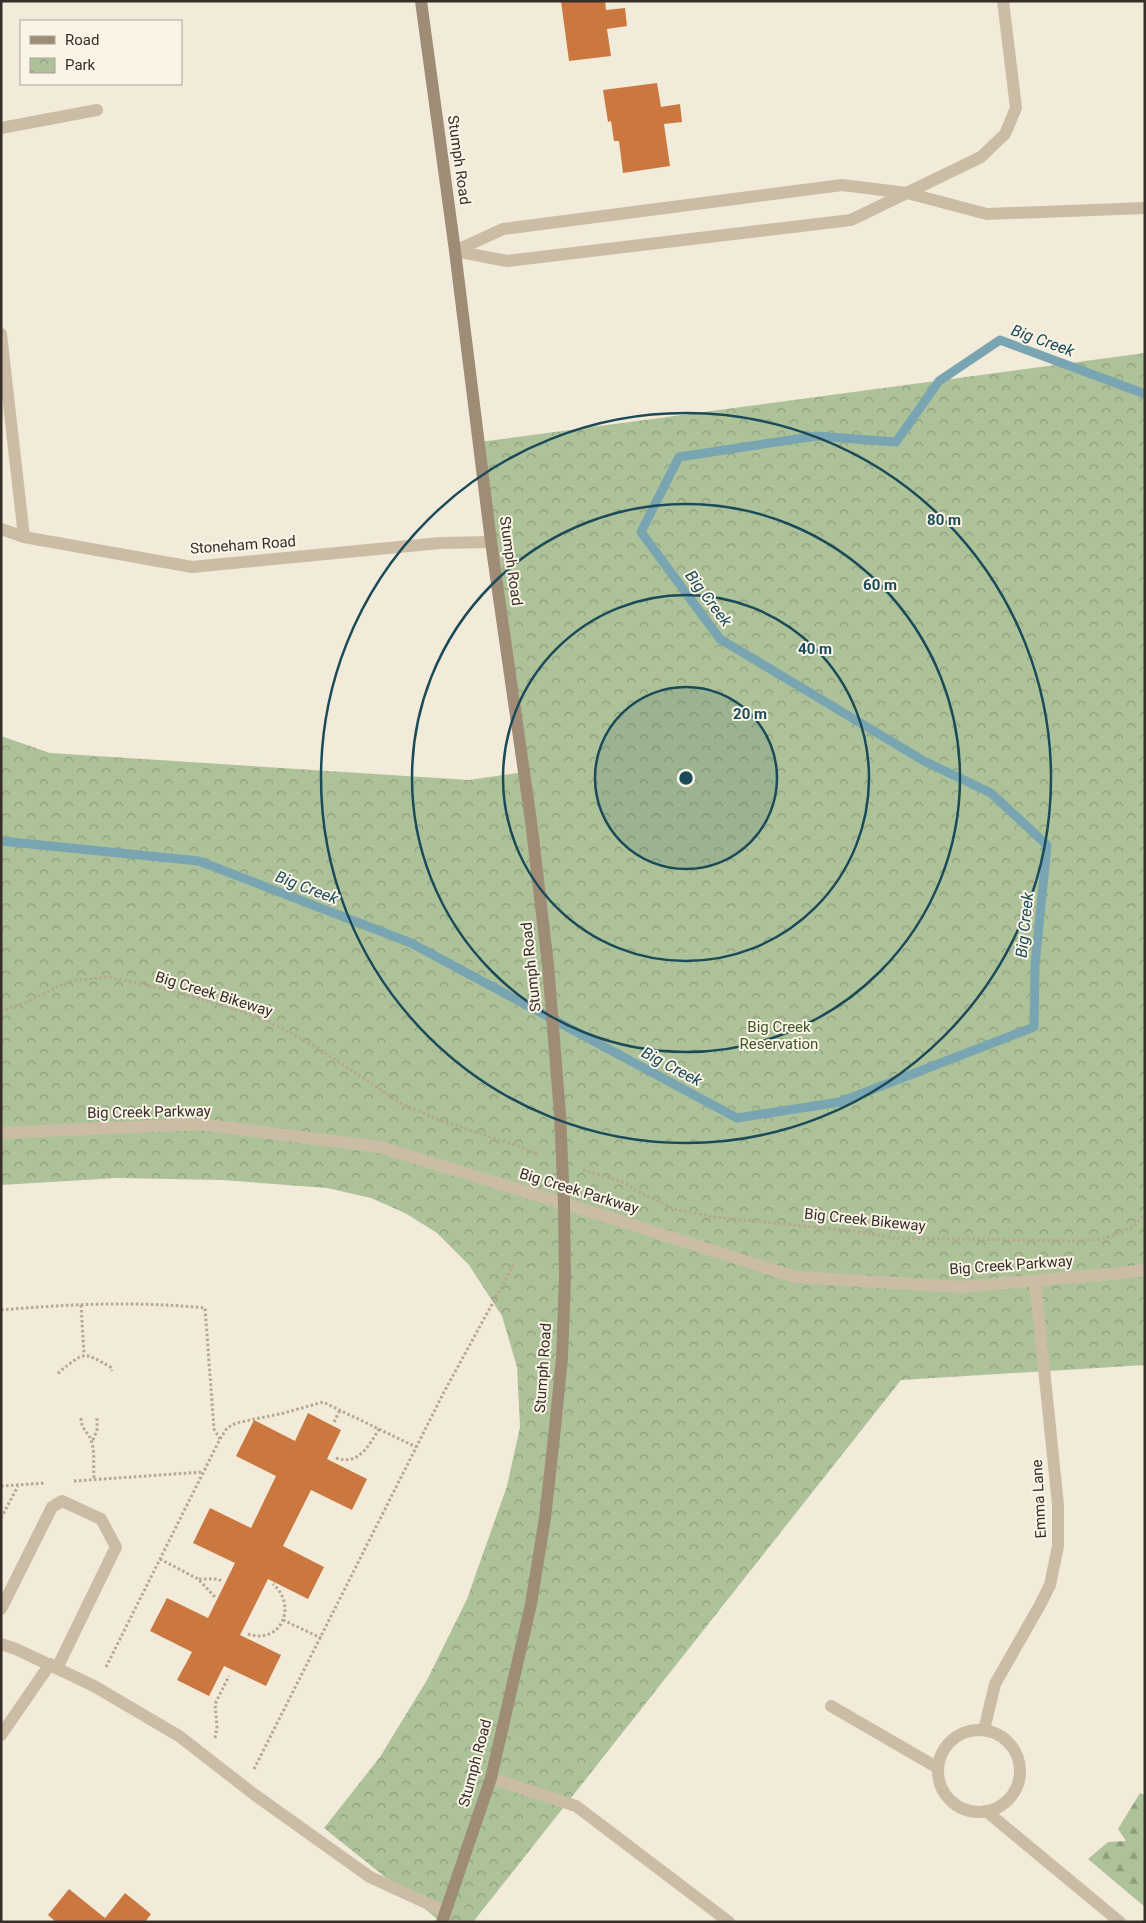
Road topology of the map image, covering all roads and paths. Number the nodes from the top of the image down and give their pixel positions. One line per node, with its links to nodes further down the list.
1 (421, 1): 7 (main road, Stumph Road)
2 (1003, 1): 5 (street)
3 (97, 110): 4 (street)
4 (1, 128)
5 (907, 193): 6 (street); 7 (street); 7 (street)
6 (1145, 208)
7 (455, 251): 11 (main road, Stumph Road)
8 (1, 334): 10 (street)
9 (1, 529): 10 (street, Stoneham Road)
10 (24, 537): 11 (street, Stoneham Road)
11 (492, 542): 16 (main road, Stumph Road)
12 (1, 1011): 14 (path, Big Creek Bikeway)
13 (1, 1133): 16 (street, Big Creek Parkway)
14 (518, 1146)
15 (613, 1178): 17 (path, Big Creek Bikeway)
16 (564, 1204): 20 (street, Big Creek Parkway); 65 (main road, Stumph Road)
17 (1145, 1214)
18 (514, 1264): 33 (path)
19 (1145, 1270): 20 (street, Big Creek Parkway)
20 (1034, 1281): 56 (street, Emma Lane)
21 (81, 1305): 22 (path); 23 (path); 31 (path)
22 (1, 1310)
23 (84, 1354): 24 (path); 25 (path)
24 (112, 1371)
25 (59, 1374)
26 (340, 1410): 29 (path); 30 (path); 31 (path)
27 (97, 1417): 32 (path)
28 (81, 1418): 32 (path)
29 (334, 1422)
30 (379, 1429): 33 (path); 34 (path)
31 (220, 1439): 35 (path)
32 (92, 1441): 36 (path)
33 (416, 1447): 50 (path)
34 (336, 1458)
35 (204, 1472): 36 (path); 42 (path)
36 (94, 1480): 37 (path)
37 (65, 1482)
38 (46, 1483): 39 (path)
39 (18, 1485): 40 (path); 41 (path)
40 (1, 1486)
41 (1, 1518)
42 (160, 1559): 43 (path); 53 (path)
43 (198, 1579): 44 (path); 46 (path)
44 (223, 1582)
45 (273, 1584): 48 (path)
46 (215, 1597)
47 (1, 1610): 52 (street)
48 (283, 1620): 49 (path); 50 (path)
49 (248, 1634)
50 (321, 1638): 62 (path)
51 (1, 1644): 52 (street)
52 (53, 1666): 58 (street); 60 (street)
53 (104, 1669)
54 (229, 1676): 59 (path)
55 (831, 1706): 63 (street)
56 (984, 1730): 63 (street); 67 (street)
57 (208, 1734): 59 (path)
58 (1, 1735)
59 (215, 1738): 60 (path)
60 (202, 1754): 66 (street)
61 (247, 1762): 62 (path)
62 (255, 1767): 64 (path); 66 (path)
63 (938, 1768): 67 (street)
64 (263, 1773)
65 (491, 1778): 68 (main road, Stumph Road); 69 (street)
66 (243, 1786): 68 (street)
67 (986, 1811): 70 (street)
68 (444, 1917)
69 (729, 1922)
70 (1120, 1922)

